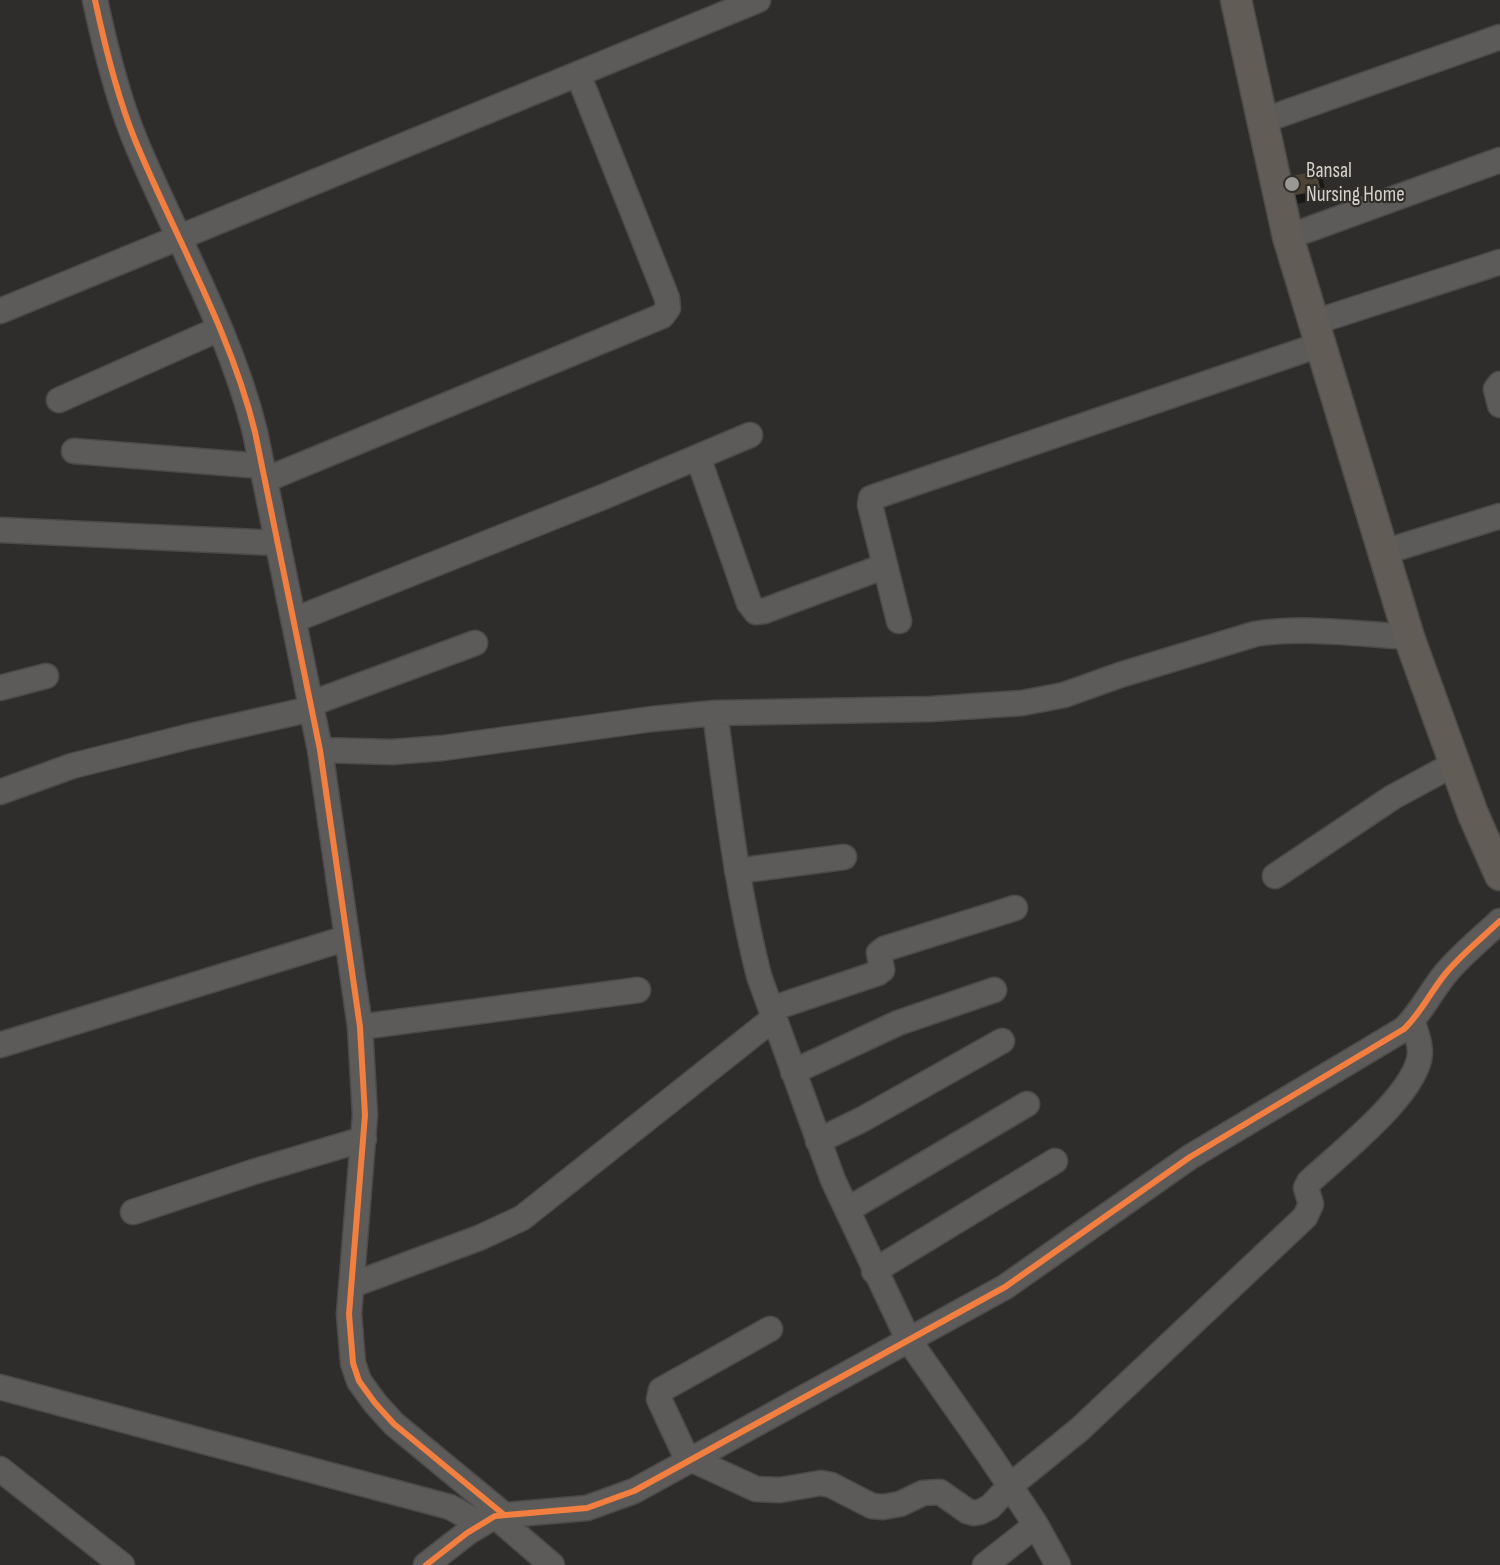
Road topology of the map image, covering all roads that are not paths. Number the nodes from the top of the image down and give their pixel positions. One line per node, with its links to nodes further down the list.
1 (95, 0): 8 (street)
2 (758, 0): 5 (street)
3 (1236, 0): 6 (main road)
4 (1500, 37): 6 (street)
5 (578, 74): 8 (street); 20 (street)
6 (1262, 121): 9 (main road)
7 (1500, 160): 9 (street)
8 (178, 237): 11 (street); 12 (street)
9 (1288, 237): 13 (main road)
10 (1500, 262): 13 (street)
11 (0, 311)
12 (219, 329): 15 (street); 20 (street)
13 (1318, 333): 24 (main road); 25 (street)
14 (1500, 384): 16 (street)
15 (59, 400)
16 (1500, 405)
17 (750, 435): 19 (street)
18 (74, 451): 20 (street)
19 (698, 457): 25 (street); 26 (street)
20 (263, 473): 23 (street)
21 (1500, 516): 24 (street)
22 (0, 530): 23 (street)
23 (278, 543): 26 (street)
24 (1384, 552): 28 (main road)
25 (885, 566): 27 (street)
26 (294, 620): 32 (street)
27 (899, 621)
28 (1410, 637): 33 (street); 35 (main road)
29 (475, 643): 32 (street)
30 (46, 676): 31 (street)
31 (0, 688)
32 (311, 706): 34 (street); 36 (street)
33 (715, 713): 34 (street); 38 (street)
34 (320, 750): 43 (street)
35 (1454, 764): 39 (main road); 40 (street)
36 (0, 792)
37 (844, 857): 38 (street)
38 (737, 871): 46 (street)
39 (1500, 875)
40 (1275, 876)
41 (1015, 908): 46 (street)
42 (1500, 921): 47 (street)
43 (347, 938): 48 (street); 50 (street)
44 (638, 990): 48 (street)
45 (994, 990): 51 (street)
46 (773, 1013): 51 (street); 59 (street)
47 (1412, 1021): 61 (street); 65 (street)
48 (360, 1027): 53 (street)
49 (1002, 1041): 54 (street)
50 (0, 1046)
51 (793, 1071): 54 (street)
52 (1027, 1104): 56 (street)
53 (364, 1139): 57 (street); 59 (street)
54 (818, 1141): 56 (street)
55 (1055, 1161): 58 (street)
56 (847, 1210): 58 (street)
57 (134, 1212)
58 (874, 1271): 61 (street)
59 (352, 1285): 66 (street)
60 (770, 1329): 63 (street)
61 (908, 1340): 63 (street); 65 (street)
62 (0, 1388): 66 (street)
63 (689, 1460): 65 (street); 66 (street)
64 (0, 1468): 68 (street)
65 (1010, 1486): 67 (street)
66 (493, 1518): 69 (street); 70 (street)
67 (1036, 1525): 71 (street); 72 (street)
68 (112, 1562)
69 (426, 1565)
70 (552, 1565)
71 (985, 1565)
72 (1058, 1565)

